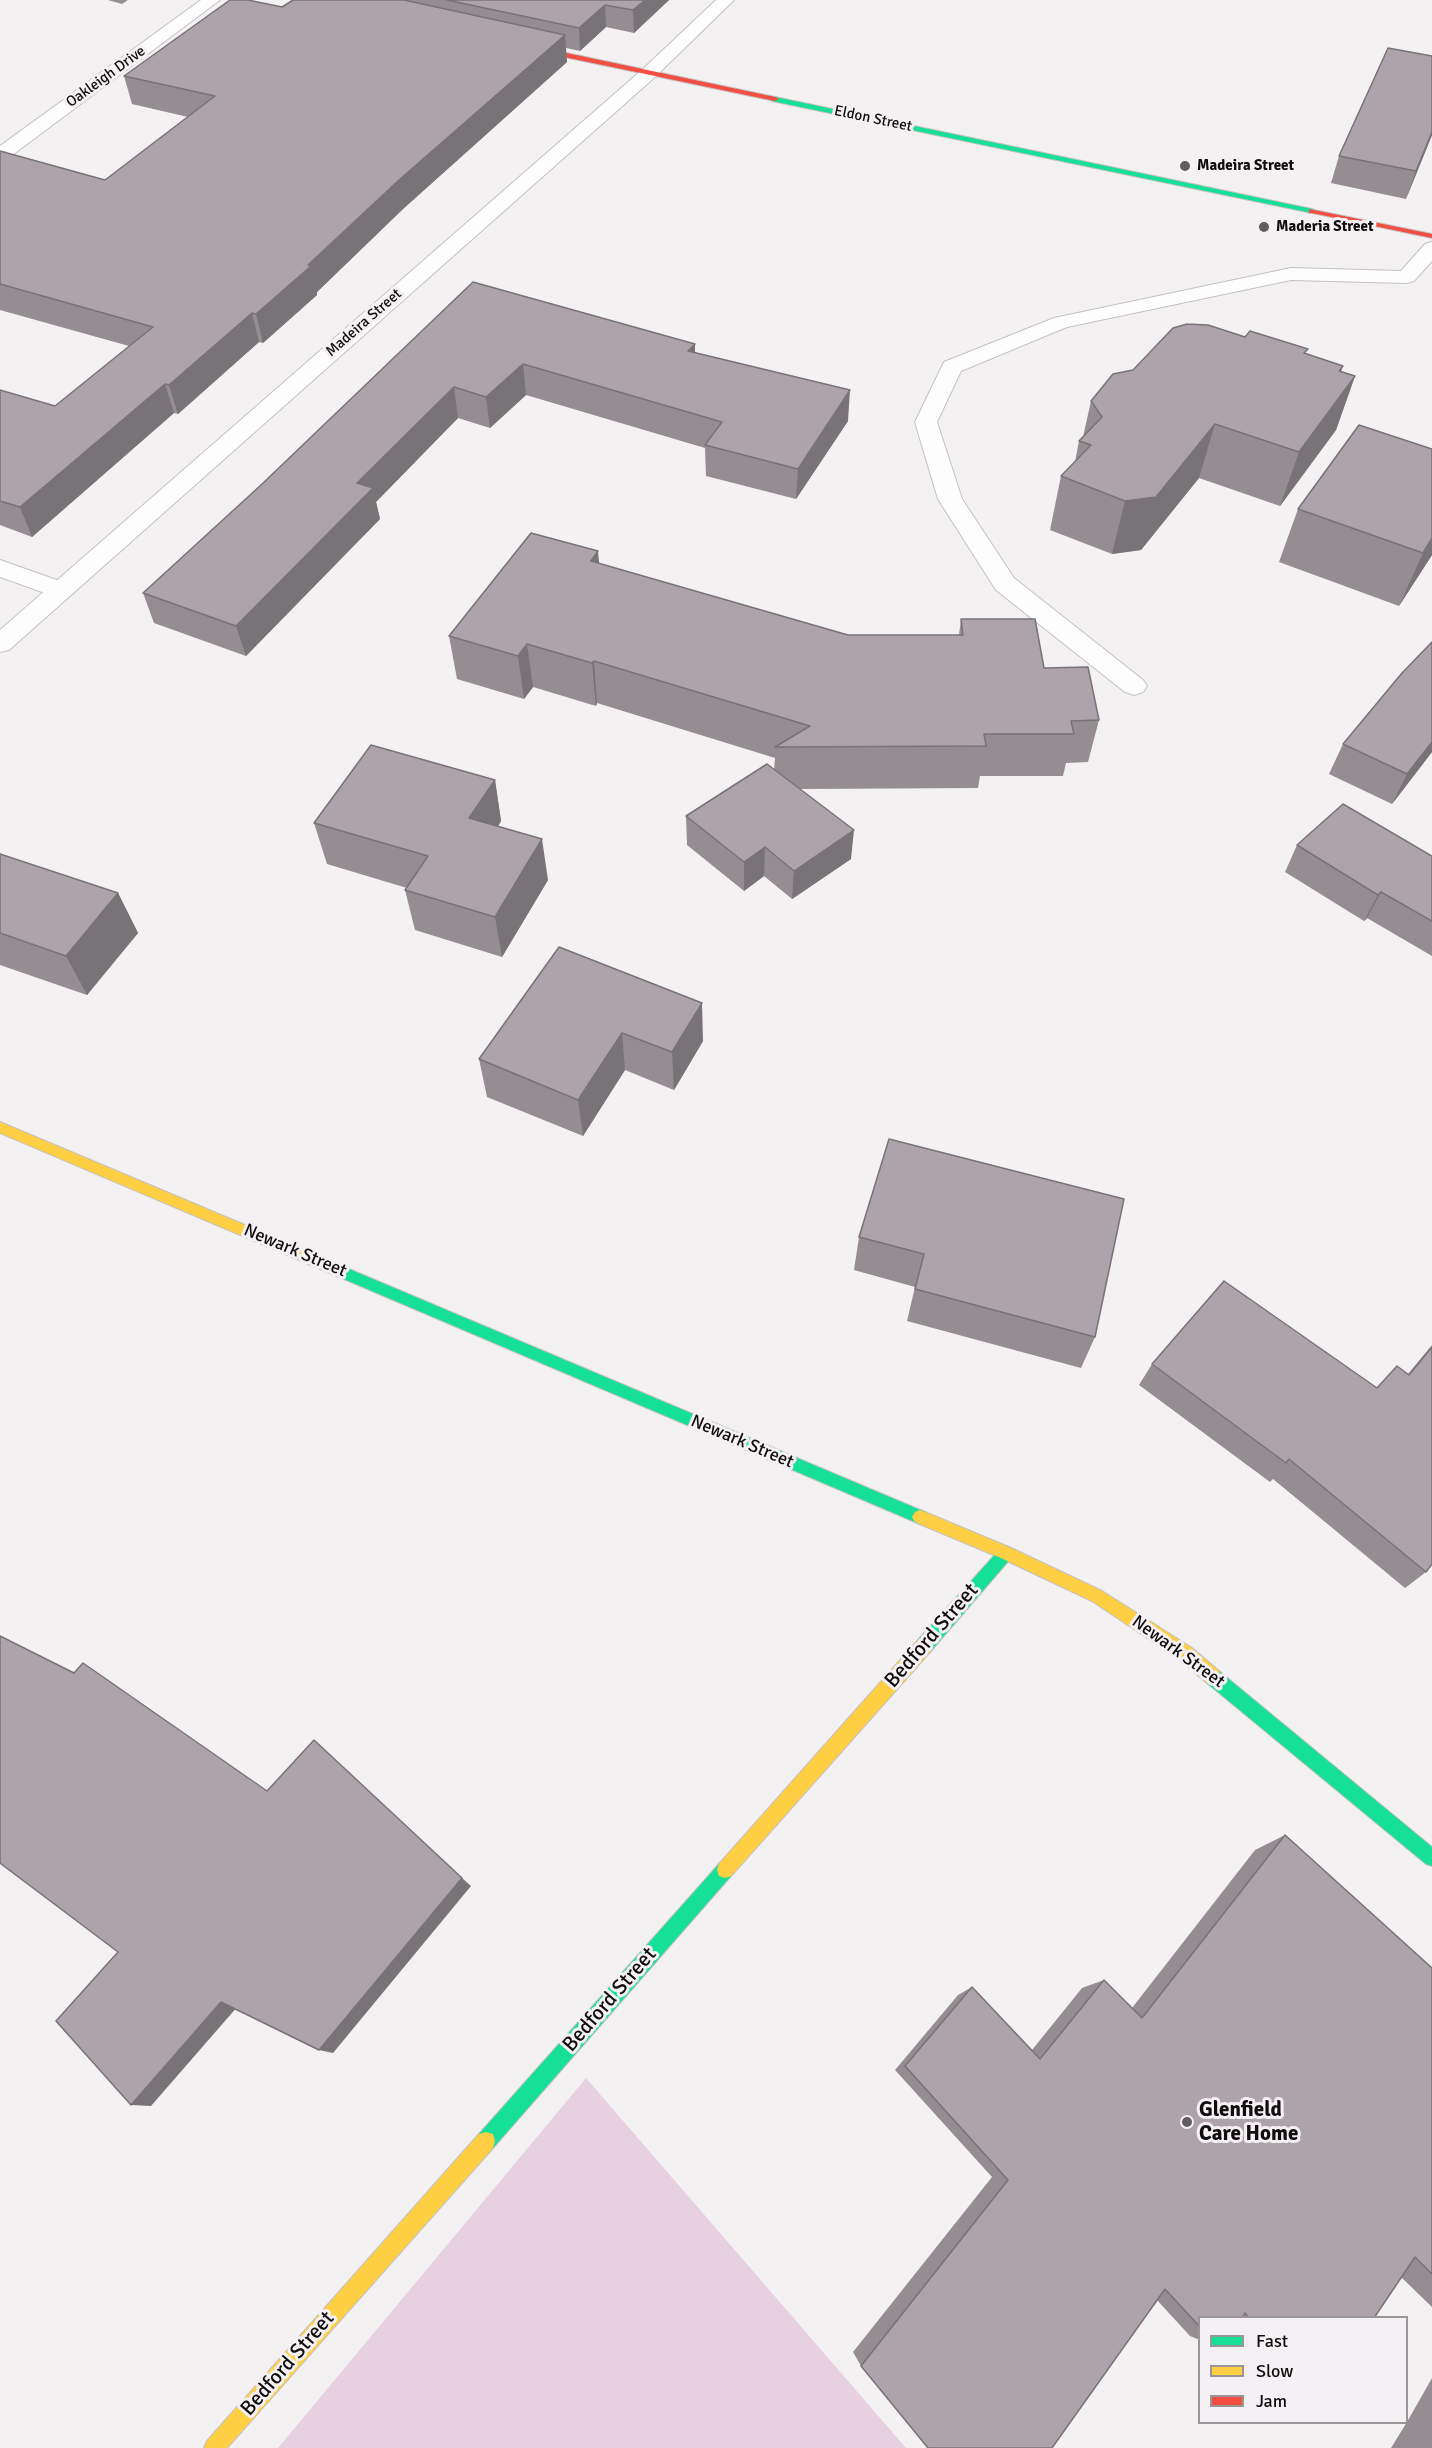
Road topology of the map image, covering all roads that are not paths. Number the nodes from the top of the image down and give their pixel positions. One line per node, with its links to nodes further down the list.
1 (212, 0): 5 (street, Oakleigh Drive)
2 (726, 0): 4 (street, Madeira Street)
3 (511, 43): 4 (street, Eldon Street)
4 (649, 73): 6 (street, Eldon Street); 9 (street, Madeira Street)
5 (0, 155)
6 (1432, 236)
7 (1432, 248): 11 (street)
8 (0, 568): 9 (street)
9 (59, 590): 10 (street, Madeira Street)
10 (0, 644)
11 (1134, 686)
12 (0, 1127): 13 (street, Newark Street)
13 (1006, 1553): 14 (street, Newark Street); 15 (street, Bedford Street)
14 (1430, 1852)
15 (214, 2448)

